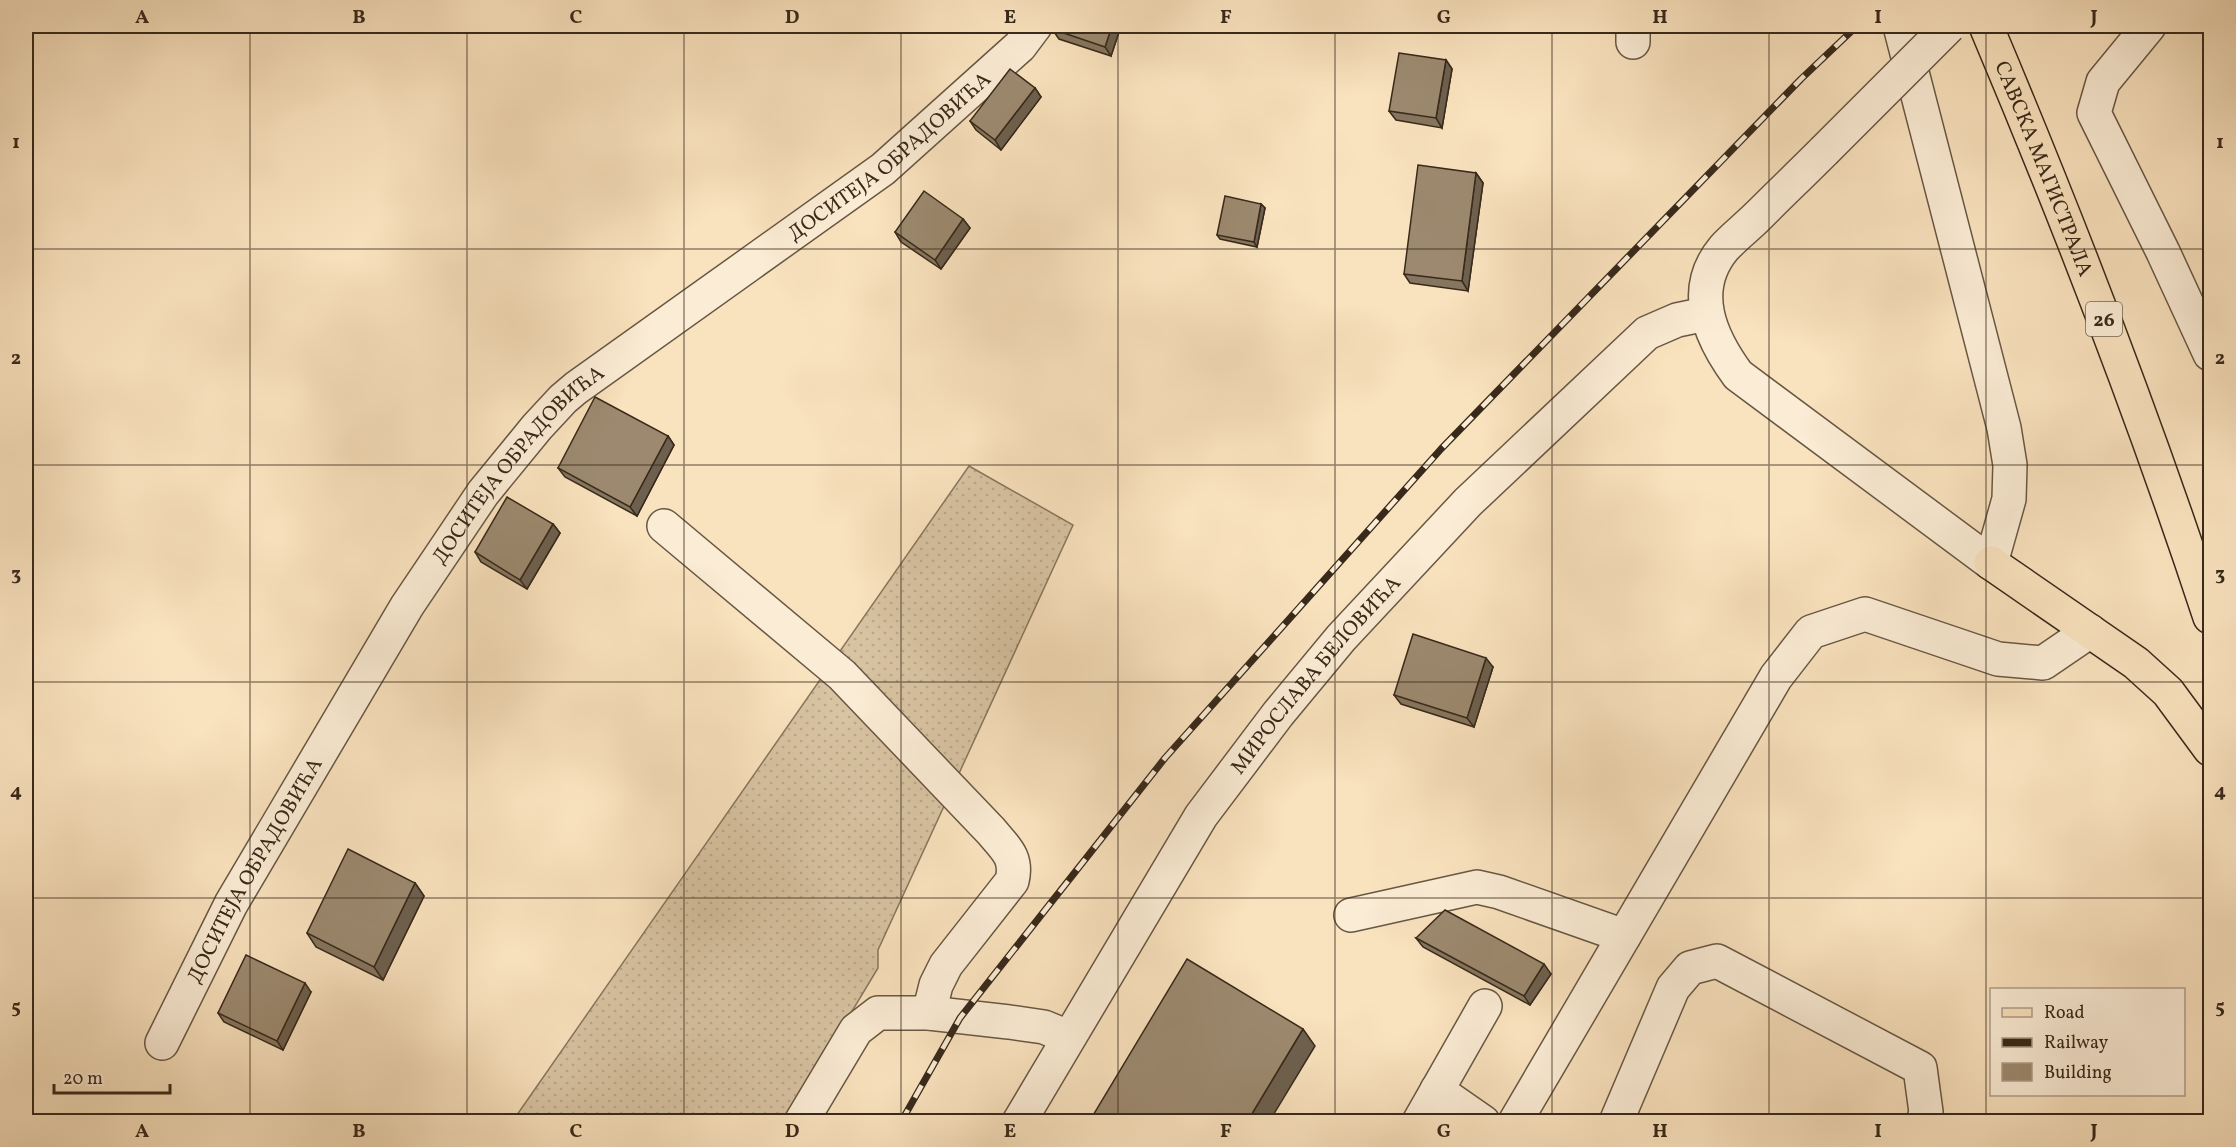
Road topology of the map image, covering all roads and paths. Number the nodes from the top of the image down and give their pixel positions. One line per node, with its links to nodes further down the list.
1 (1035, 26): 18 (street, ДОСИТЕЈА ОБРАДОВИЋА)
2 (1900, 26): 9 (street)
3 (1949, 26): 6 (street, bridge)
4 (1986, 26): 10 (main road, САВСКА МАГИСТРАЛА / 26)
5 (2149, 26): 7 (street)
6 (1706, 314): 9 (street); 17 (street, МИРОСЛАВА БЕЛОВИЋА)
7 (2211, 354)
8 (664, 526): 16 (street)
9 (1991, 563): 11 (main road)
10 (2211, 617)
11 (2090, 631): 12 (main road); 14 (street)
12 (2211, 749)
13 (1351, 915): 14 (street)
14 (1624, 936): 24 (street)
15 (1485, 1006): 19 (street)
16 (929, 1013): 17 (street); 20 (street)
17 (1068, 1037): 21 (street, МИРОСЛАВА БЕЛОВИЋА)
18 (162, 1043)
19 (1437, 1090): 22 (street); 23 (street)
20 (801, 1122)
21 (1019, 1122)
22 (1419, 1122)
23 (1483, 1122)
24 (1515, 1122)
25 (1616, 1122): 26 (street)
26 (1923, 1122)

